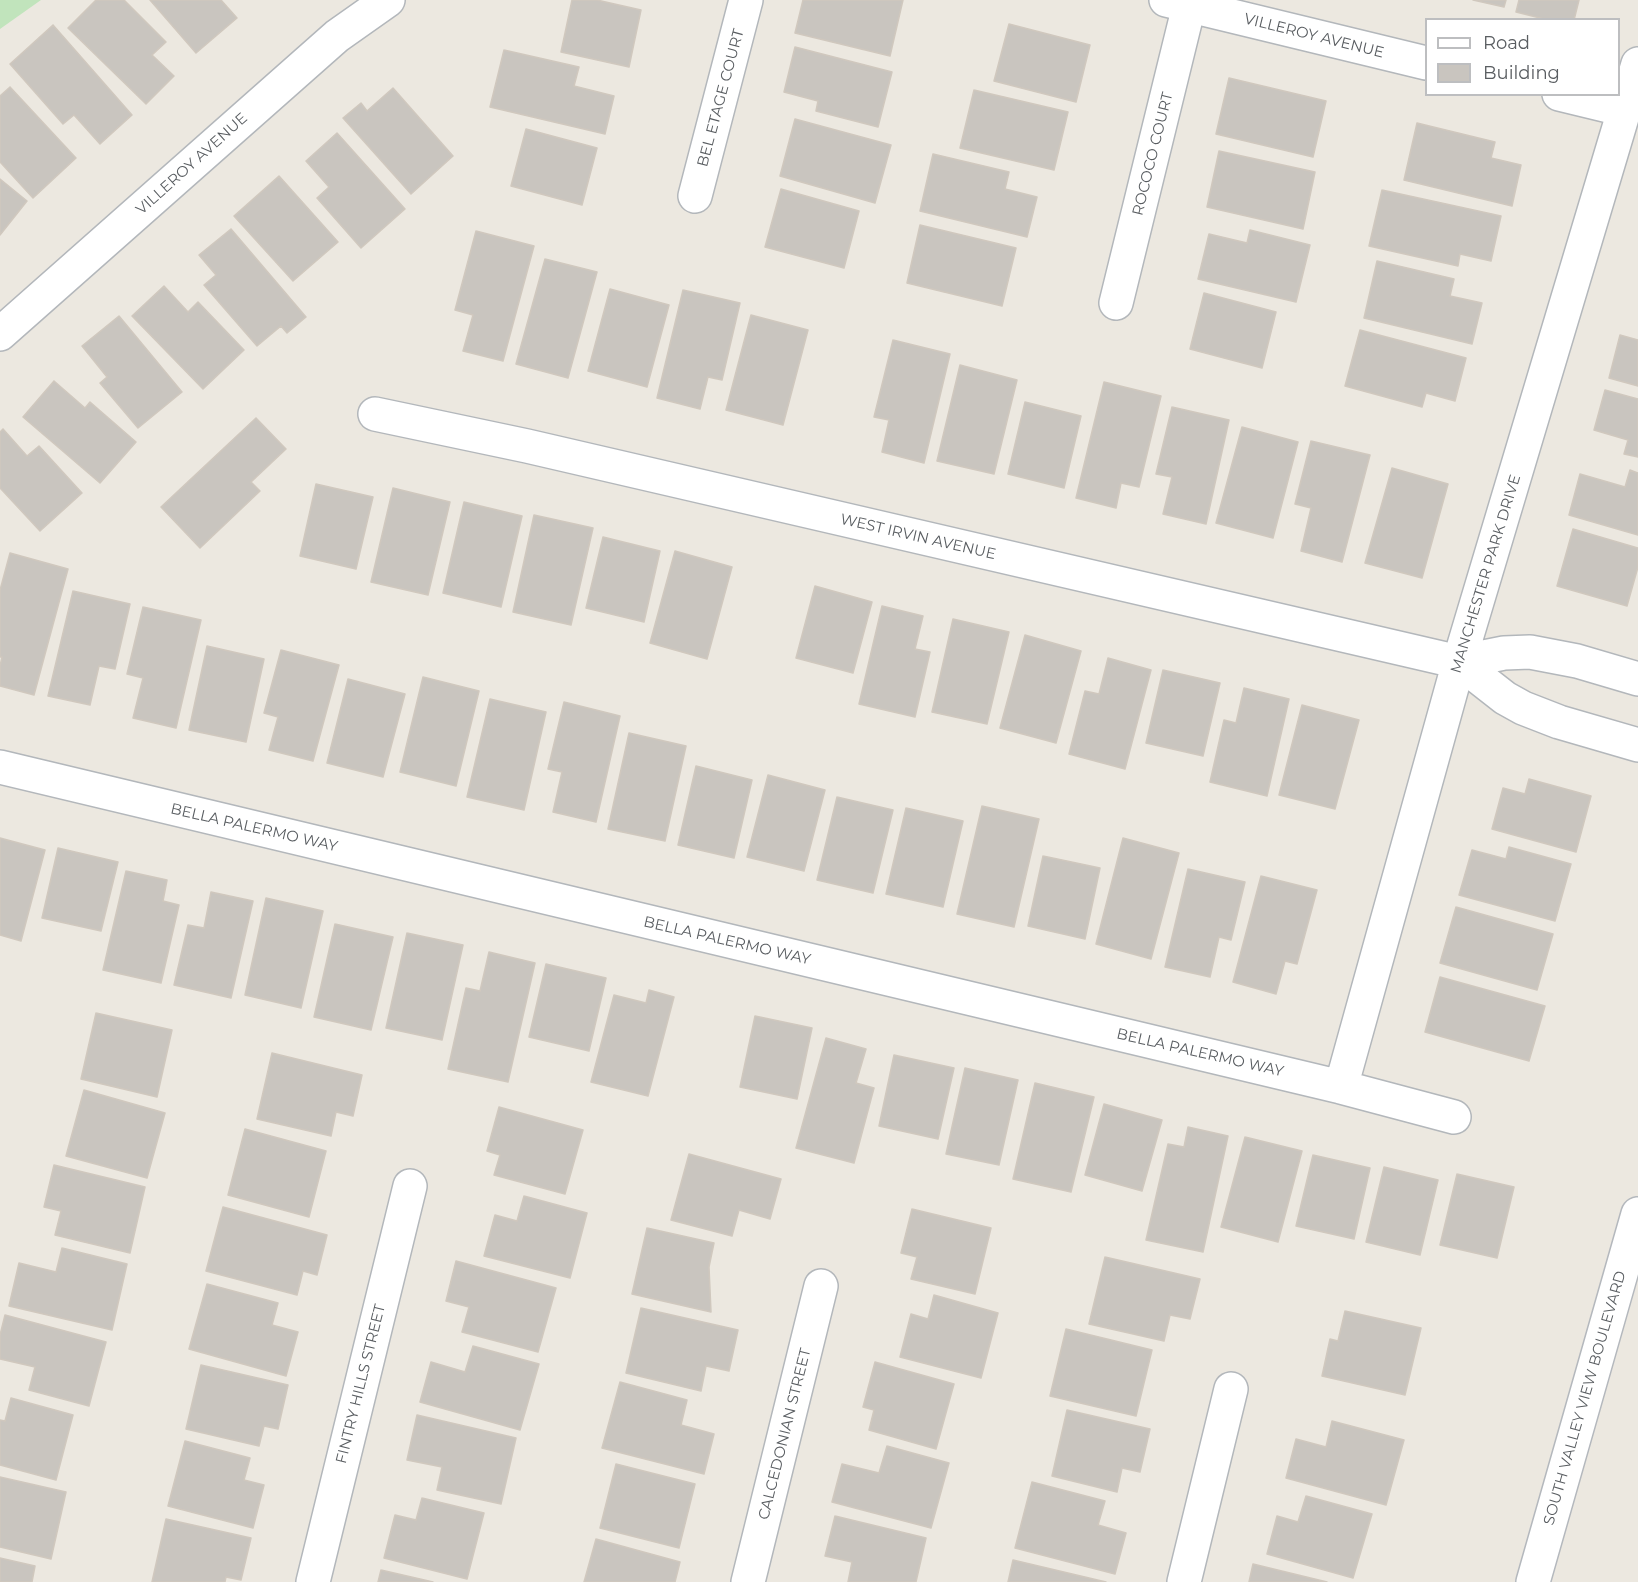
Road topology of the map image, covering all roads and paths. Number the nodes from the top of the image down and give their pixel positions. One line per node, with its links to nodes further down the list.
1 (388, 0): 10 (street, VILLEROY AVENUE)
2 (746, 0): 8 (street, BEL ETAGE COURT)
3 (1177, 3): 4 (street, VILLEROY AVENUE); 9 (street, ROCOCO COURT)
4 (1425, 63)
5 (1638, 64): 7 (street, MANCHESTER PARK DRIVE)
6 (1567, 96): 7 (street)
7 (1625, 110): 12 (street, MANCHESTER PARK DRIVE)
8 (695, 196)
9 (1116, 303)
10 (0, 334)
11 (375, 414): 12 (street, WEST IRVIN AVENUE)
12 (1459, 662): 13 (street, WEST IRVIN AVENUE); 14 (street, WEST IRVIN AVENUE); 16 (street, MANCHESTER PARK DRIVE)
13 (1638, 679)
14 (1638, 745)
15 (0, 768): 16 (street, BELLA PALERMO WAY)
16 (1341, 1087): 17 (street, BELLA PALERMO WAY)
17 (1454, 1117)
18 (410, 1186): 22 (street, FINTRY HILLS STREET)
19 (1638, 1214): 25 (street, SOUTH VALLEY VIEW BOULEVARD)
20 (821, 1286): 23 (street, CALCEDONIAN STREET)
21 (1231, 1389): 24 (street)
22 (313, 1582)
23 (748, 1582)
24 (1184, 1582)
25 (1533, 1582)

